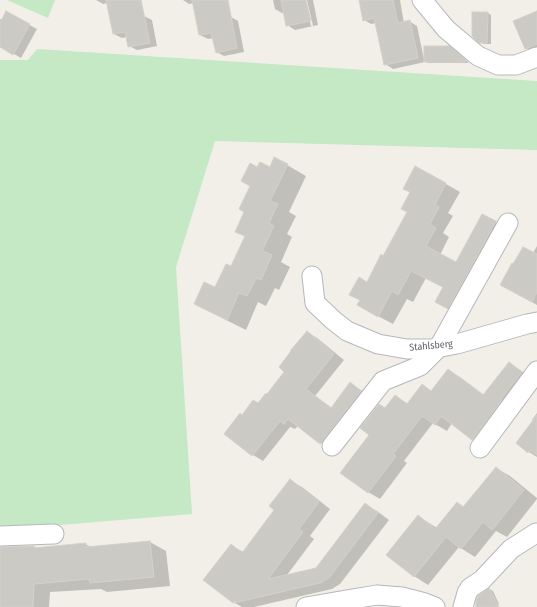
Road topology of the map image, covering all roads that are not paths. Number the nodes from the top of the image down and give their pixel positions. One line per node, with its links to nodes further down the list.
1 (422, 0): 2 (street)
2 (537, 57)
3 (508, 223): 6 (street)
4 (312, 276): 6 (street, Stahlsberg)
5 (537, 322): 6 (street, Stahlsberg)
6 (439, 347): 8 (street)
7 (537, 372): 9 (street)
8 (332, 446)
9 (480, 448)
10 (536, 533): 15 (street)
11 (54, 534): 12 (street)
12 (0, 536)
13 (312, 606): 14 (street)
14 (436, 607)
15 (463, 607)

